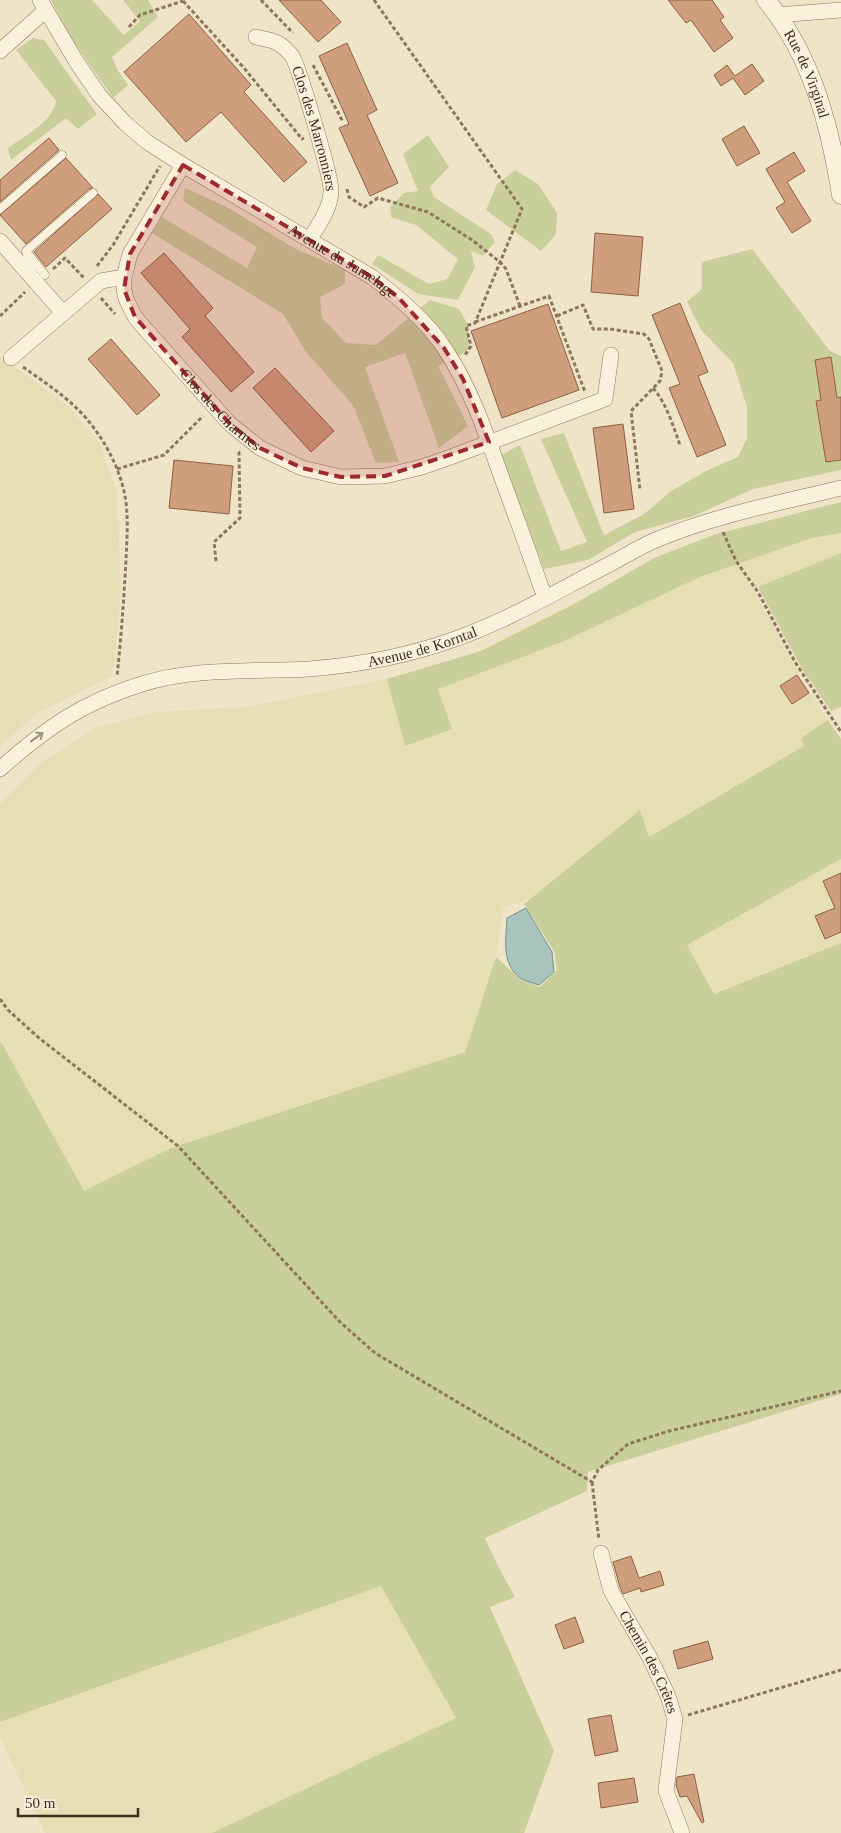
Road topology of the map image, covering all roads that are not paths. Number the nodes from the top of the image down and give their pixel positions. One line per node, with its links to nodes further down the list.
1 (766, 0): 4 (street, Rue de Virginal)
2 (43, 5): 6 (street); 8 (street, Avenue du Jumelage)
3 (841, 10): 4 (street)
4 (777, 15): 10 (street, Rue de Virginal)
5 (256, 36): 12 (street, Clos des Marronniers)
6 (0, 51)
7 (62, 155): 11 (lane)
8 (183, 165): 12 (street, Avenue du Jumelage); 15 (street, Clos des Charmes)
9 (93, 192): 14 (lane)
10 (841, 195)
11 (0, 209)
12 (310, 239): 20 (street, Avenue du Jumelage)
13 (0, 241): 16 (street)
14 (26, 251): 16 (lane); 16 (lane)
15 (124, 277): 17 (street); 20 (street, Clos des Charmes)
16 (41, 279): 17 (street)
17 (63, 313): 19 (street)
18 (611, 356): 20 (street, Clos des Charmes)
19 (11, 358)
20 (489, 442): 22 (street, Avenue du Jumelage)
21 (841, 488): 22 (street, Avenue de Korntal)
22 (546, 598): 23 (street, Avenue de Korntal, one-way to 22)
23 (0, 769)
24 (601, 1553): 25 (street, Chemin des Crêtes)
25 (682, 1833)

